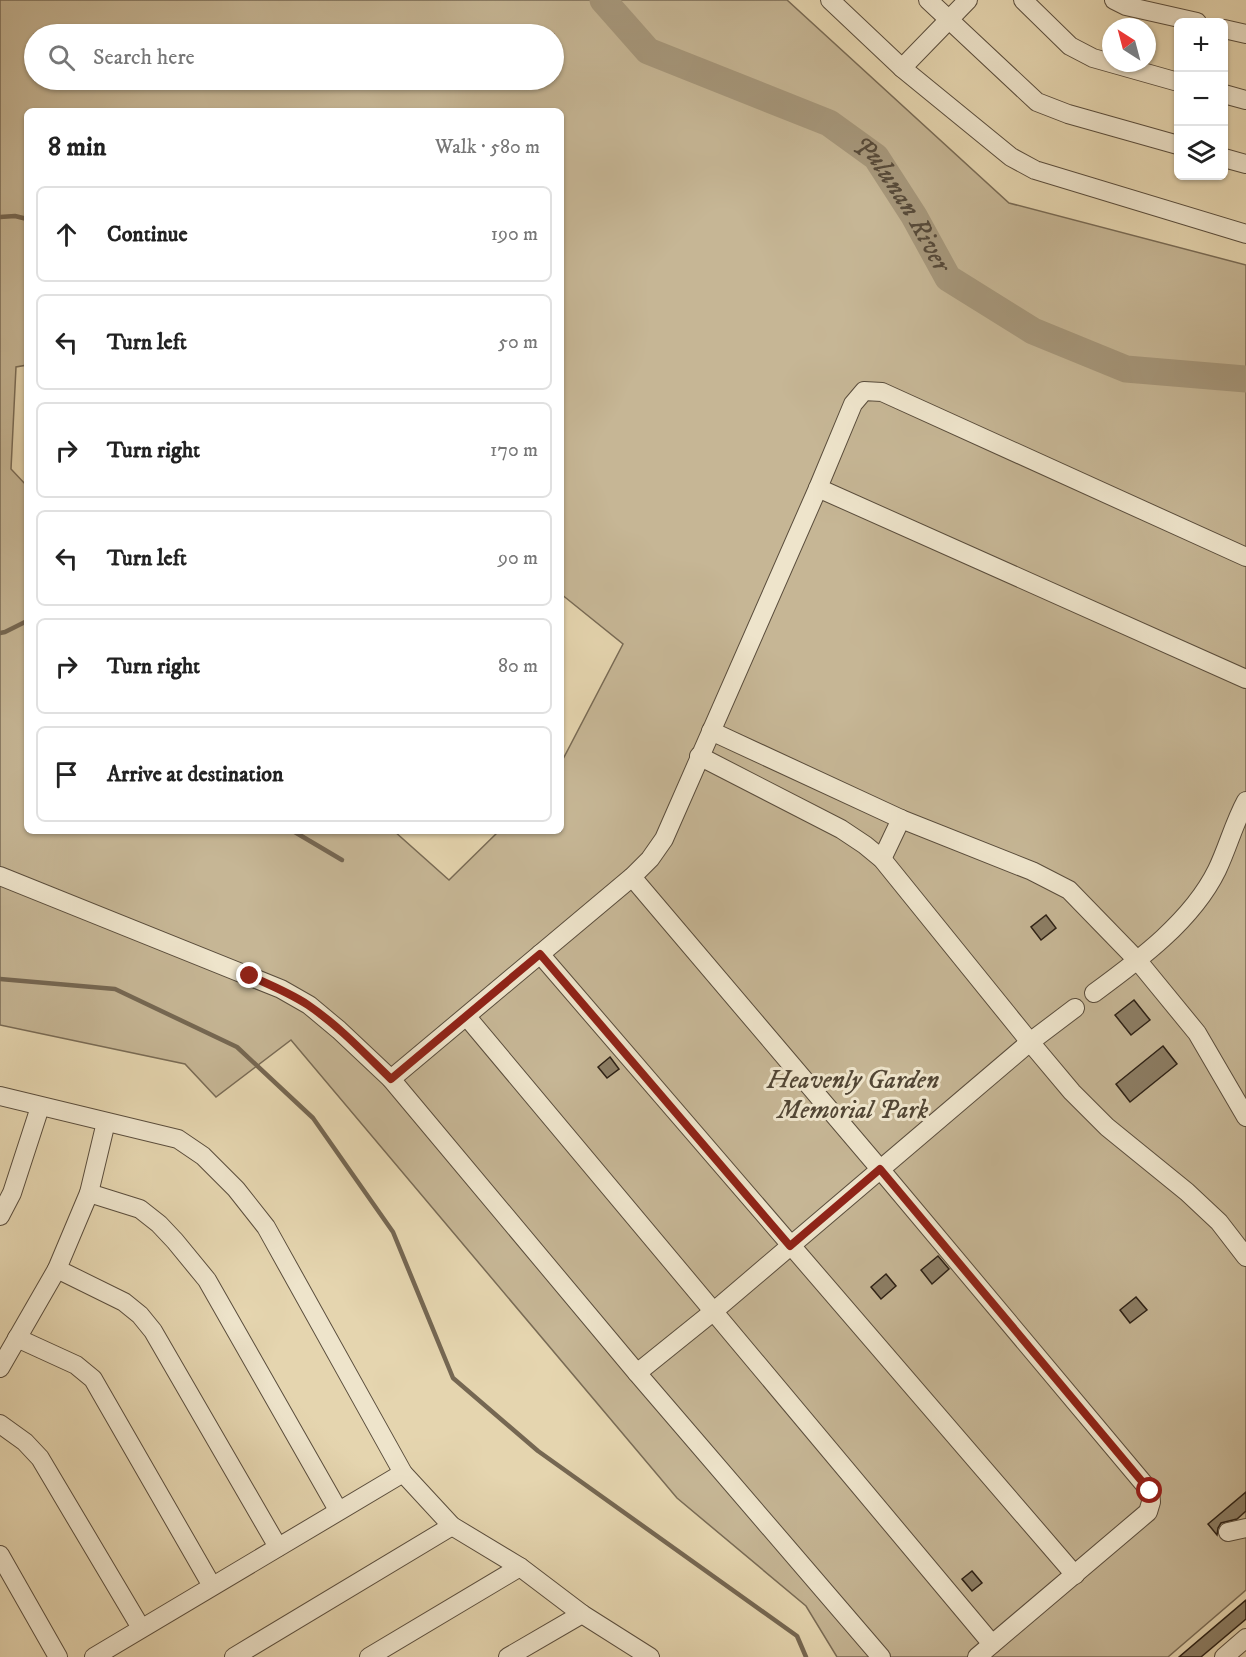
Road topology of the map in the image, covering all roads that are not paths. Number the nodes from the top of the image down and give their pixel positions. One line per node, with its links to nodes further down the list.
1 (830, 0): 10 (street)
2 (928, 0): 7 (street)
3 (968, 0): 7 (street)
4 (1023, 0): 11 (street)
5 (1114, 0): 6 (street)
6 (1179, 18)
7 (949, 20): 10 (street); 14 (street)
8 (1228, 30): 9 (street)
9 (1246, 34)
10 (902, 68): 17 (street)
11 (1174, 81)
12 (1228, 95): 13 (street)
13 (1246, 100)
14 (1174, 144)
15 (1228, 159): 16 (street)
16 (1246, 164)
17 (1246, 232)
18 (819, 488): 19 (street); 20 (street); 21 (street)
19 (1246, 557)
20 (1246, 680)
21 (711, 731): 22 (street); 24 (street)
22 (699, 756): 25 (street); 27 (street)
23 (1246, 801): 29 (street)
24 (901, 819): 25 (street); 29 (street)
25 (882, 860): 33 (street)
26 (0, 876): 34 (street)
27 (633, 877): 28 (street); 39 (street)
28 (540, 954): 32 (street); 42 (street)
29 (1138, 961): 30 (street); 37 (street)
30 (1094, 993)
31 (1076, 1008): 33 (street)
32 (467, 1017): 34 (street); 45 (street)
33 (1029, 1042): 39 (street); 43 (street)
34 (391, 1079): 48 (street)
35 (0, 1096): 36 (street)
36 (40, 1107): 38 (street); 41 (street)
37 (1246, 1117)
38 (106, 1122): 40 (street); 50 (street)
39 (880, 1169): 42 (street); 56 (street)
40 (89, 1193): 44 (street); 51 (street)
41 (0, 1216)
42 (790, 1246): 45 (street); 56 (street)
43 (1246, 1257)
44 (57, 1269): 46 (street); 53 (street)
45 (714, 1311): 48 (street); 61 (street)
46 (17, 1338): 47 (street); 57 (street)
47 (0, 1368)
48 (637, 1373): 69 (street)
49 (0, 1424): 59 (street)
50 (403, 1473): 51 (street); 52 (street)
51 (338, 1510): 53 (street)
52 (452, 1526): 55 (street); 65 (street)
53 (278, 1547): 57 (street)
54 (0, 1555): 63 (street)
55 (520, 1567): 58 (street); 66 (street)
56 (1075, 1575): 61 (street)
57 (212, 1586): 59 (street)
58 (582, 1614): 67 (street); 68 (street)
59 (141, 1628): 64 (street)
60 (1246, 1638): 62 (street)
61 (992, 1644): 70 (street)
62 (1232, 1655)
63 (58, 1657)
64 (94, 1657)
65 (234, 1657)
66 (369, 1657)
67 (508, 1657)
68 (649, 1657)
69 (881, 1657)
70 (977, 1657)

